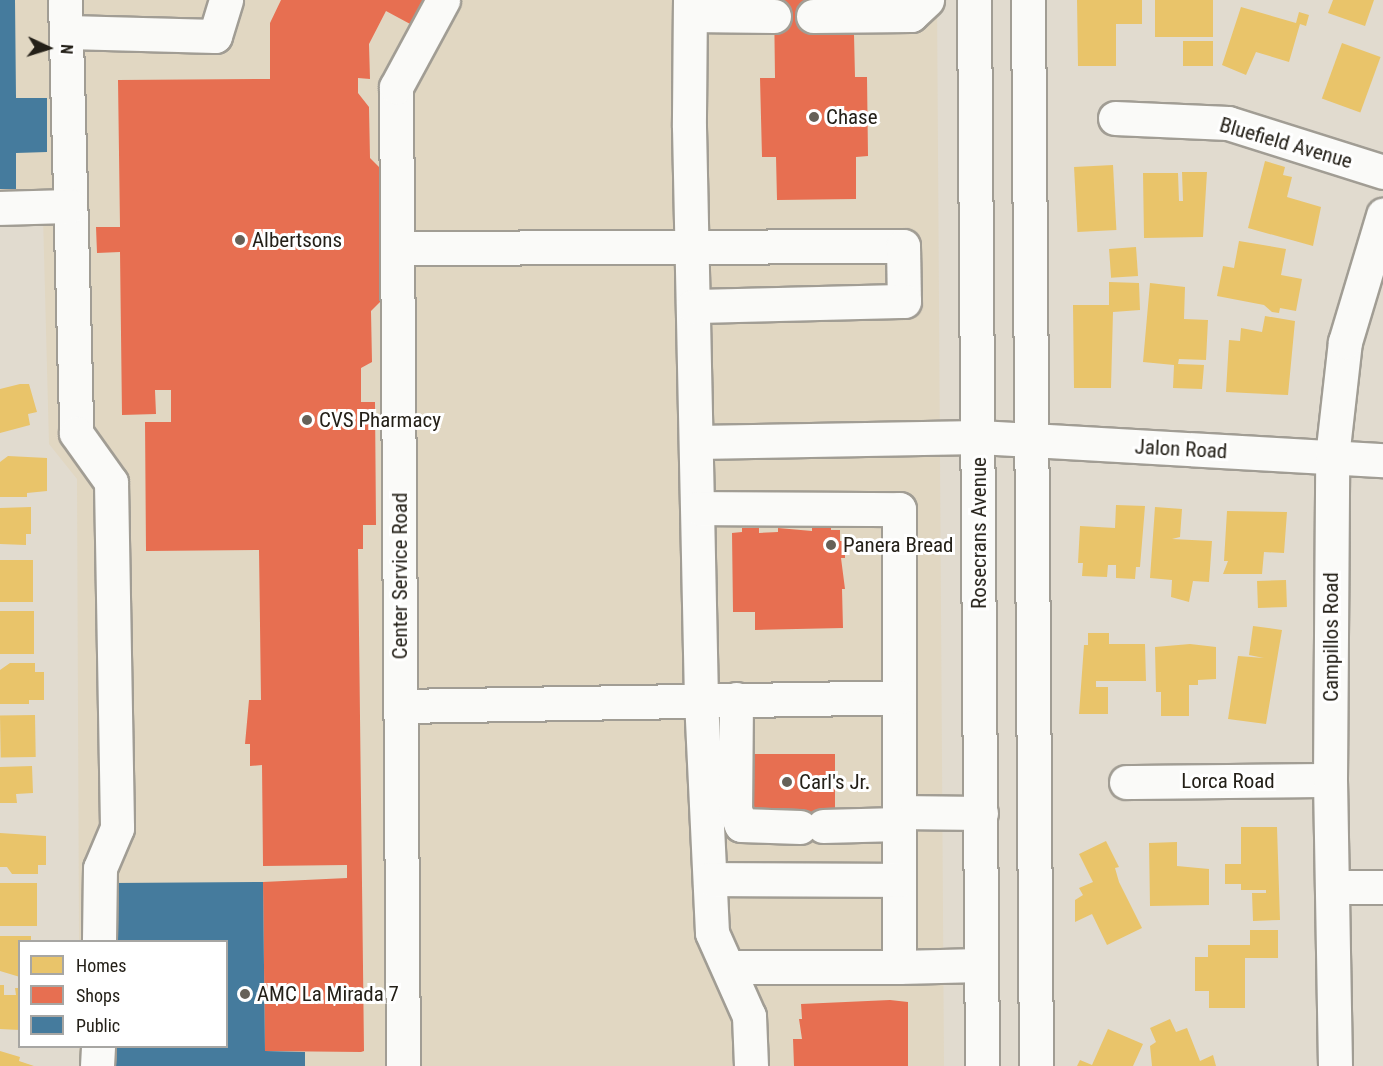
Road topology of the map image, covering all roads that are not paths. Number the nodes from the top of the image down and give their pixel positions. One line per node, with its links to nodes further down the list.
1 (226, 0): 7 (main road)
2 (443, 0): 16 (main road, Center Service Road)
3 (927, 0): 9 (main road)
4 (974, 0): 18 (main road, Rosecrans Avenue)
5 (1028, 0): 19 (main road)
6 (690, 8): 8 (main road); 15 (main road)
7 (67, 16): 12 (main road)
8 (774, 16)
9 (813, 16)
10 (1115, 117): 11 (main road, Bluefield Avenue)
11 (1383, 172)
12 (70, 206): 13 (main road); 36 (main road)
13 (0, 208)
14 (1383, 215): 21 (main road, Campillos Road)
15 (692, 245): 16 (main road); 17 (main road); 17 (main road)
16 (397, 248): 27 (main road, Center Service Road)
17 (693, 306): 20 (main road)
18 (979, 437): 19 (main road, Jalon Road); 20 (main road, Jalon Road); 30 (main road, Rosecrans Avenue)
19 (1033, 440): 21 (main road, Jalon Road); 45 (main road)
20 (697, 442): 23 (main road)
21 (1332, 458): 22 (main road, Jalon Road); 28 (main road, Campillos Road)
22 (1383, 460)
23 (698, 508): 24 (main road); 25 (main road)
24 (899, 697): 26 (main road); 31 (main road)
25 (701, 699): 26 (main road); 27 (main road); 32 (main road)
26 (736, 699): 31 (main road)
27 (401, 706): 42 (main road, Center Service Road)
28 (1330, 780): 29 (main road, Lorca Road); 34 (main road, Campillos Road)
29 (1126, 782)
30 (981, 813): 31 (main road); 37 (main road, Rosecrans Avenue)
31 (899, 818): 33 (main road)
32 (710, 879): 33 (main road); 38 (main road)
33 (899, 880): 39 (main road)
34 (1333, 887): 35 (main road); 46 (main road, Campillos Road)
35 (1383, 887)
36 (99, 940)
37 (981, 965): 39 (main road); 44 (main road, Rosecrans Avenue)
38 (728, 967): 39 (main road); 43 (main road)
39 (899, 967)
40 (98, 1048): 41 (main road)
41 (97, 1066)
42 (403, 1066)
43 (751, 1066)
44 (982, 1066)
45 (1036, 1066)
46 (1335, 1066)

